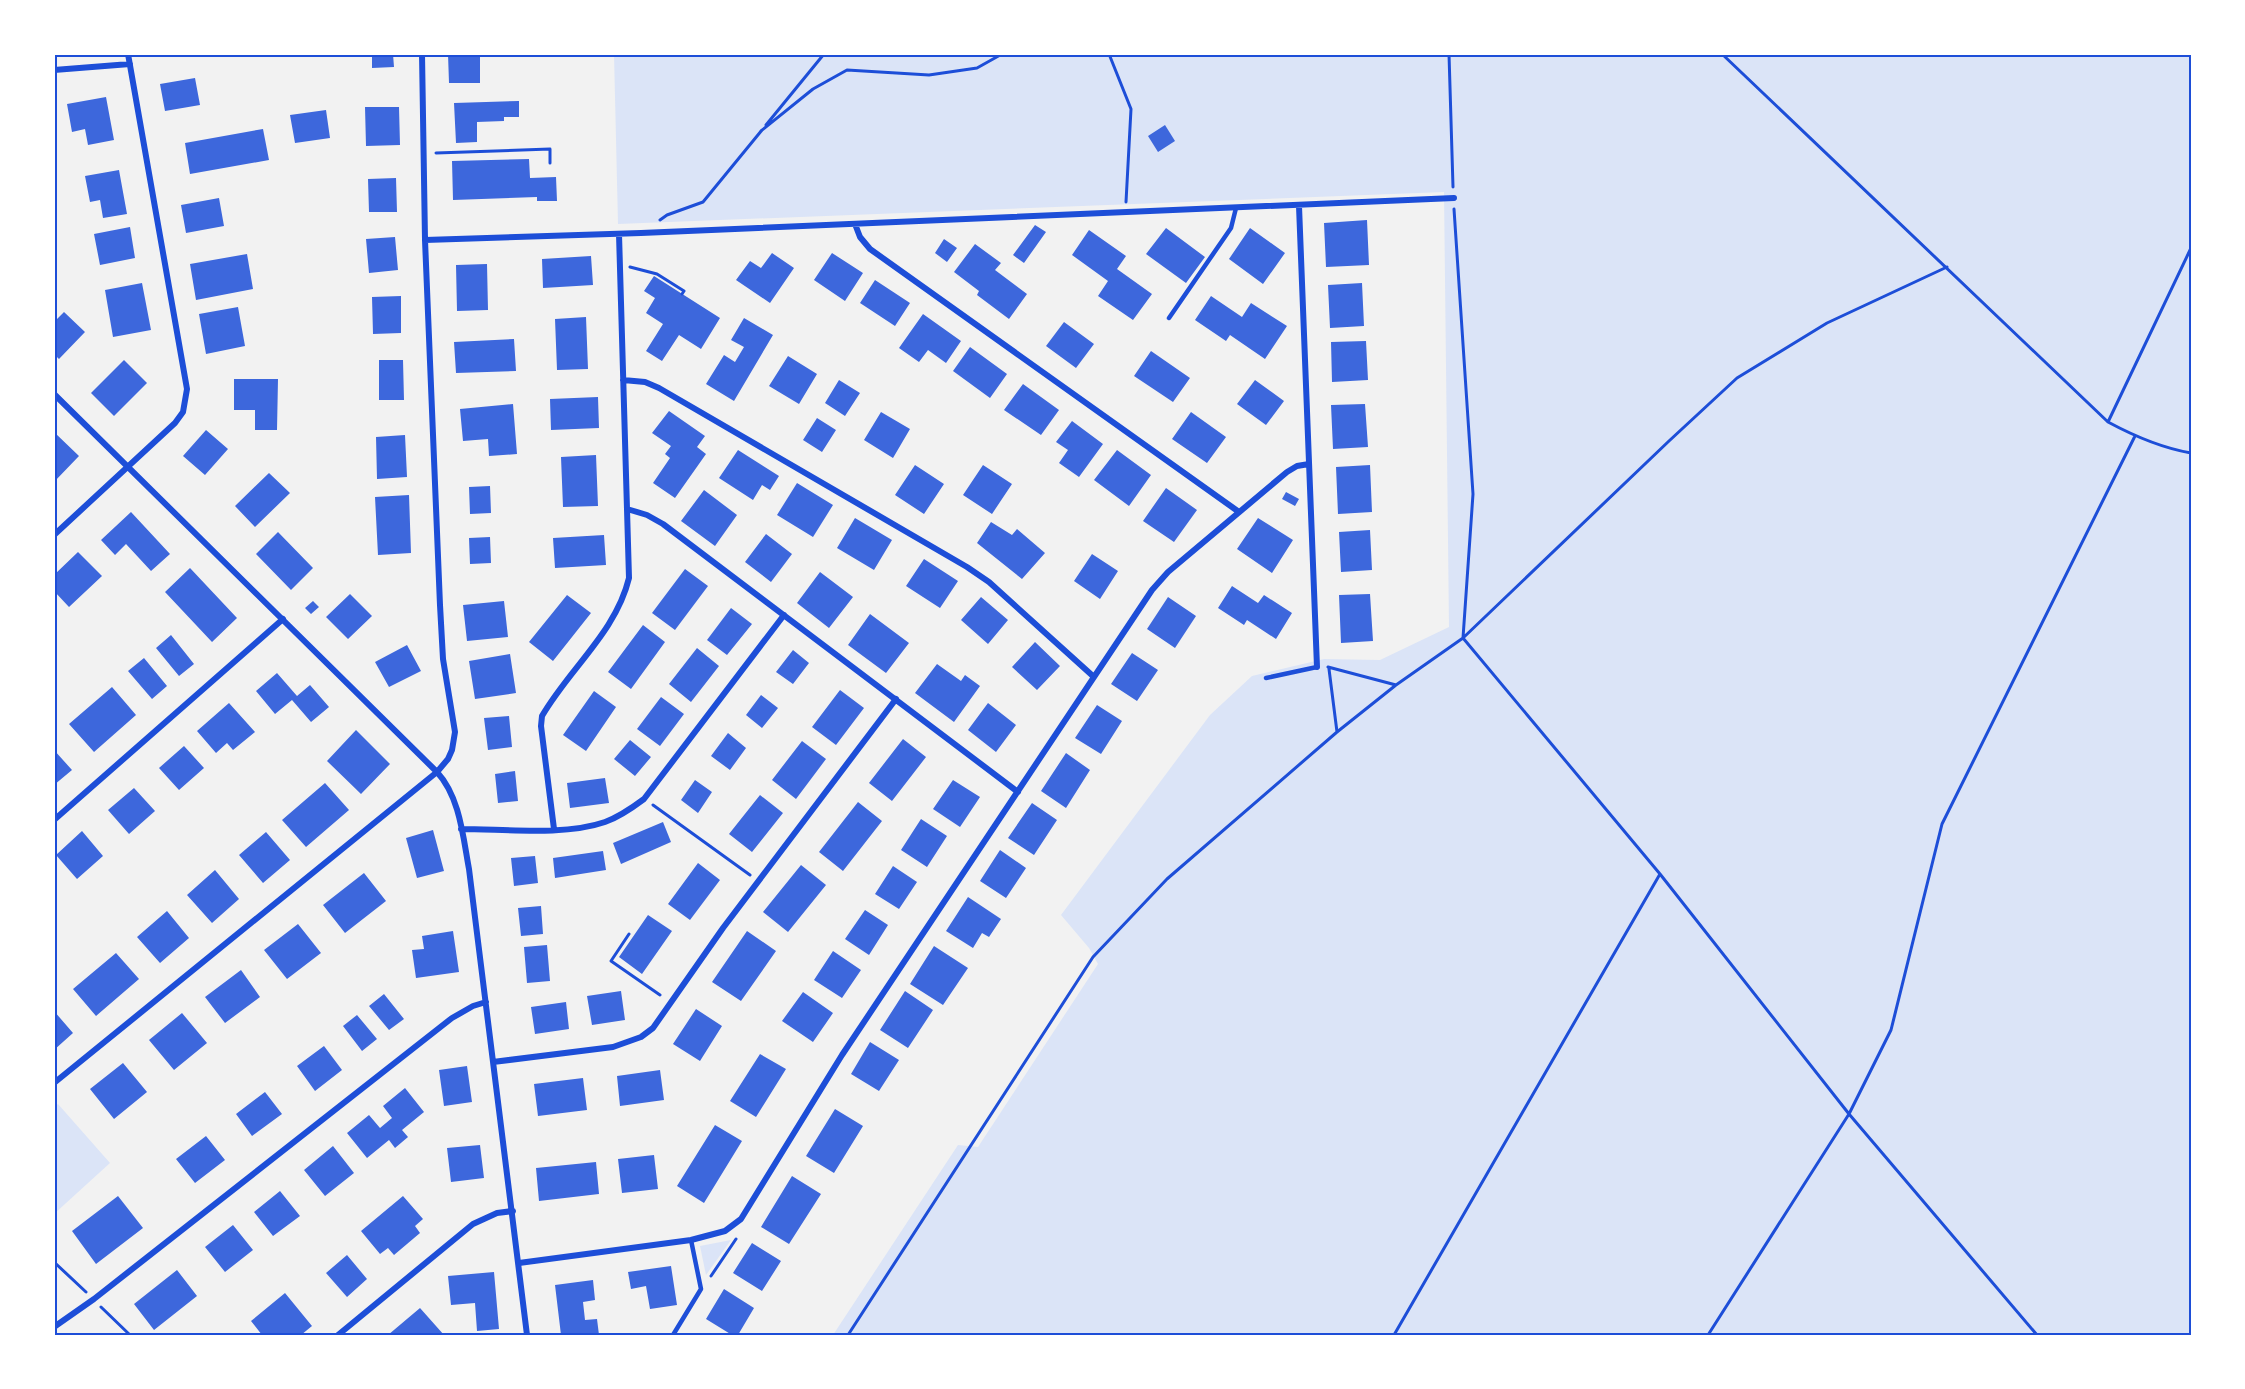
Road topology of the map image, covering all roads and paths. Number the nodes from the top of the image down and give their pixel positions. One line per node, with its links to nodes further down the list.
1 (128, 54): 8 (street)
2 (422, 54): 11 (street)
3 (824, 54): 10 (path)
4 (1002, 54): 10 (path)
5 (1109, 54): 16 (path)
6 (1449, 54): 13 (path)
7 (1722, 54): 23 (path)
8 (130, 64): 9 (street); 32 (street)
9 (54, 70)
10 (761, 131): 18 (path)
11 (423, 153): 12 (path); 20 (street)
12 (550, 163)
13 (1454, 198): 14 (street); 38 (path)
14 (1299, 206): 15 (street); 31 (street)
15 (1236, 208): 16 (street); 25 (lane)
16 (1125, 213): 17 (street)
17 (855, 224): 18 (street); 34 (street)
18 (641, 233): 19 (street)
19 (619, 234): 20 (street); 22 (street)
20 (425, 240): 46 (street)
21 (2191, 249): 28 (path)
22 (620, 264): 24 (path); 26 (street)
23 (1947, 267): 28 (path); 38 (path)
24 (682, 294)
25 (1169, 318)
26 (623, 380): 33 (street); 41 (street)
27 (54, 394): 32 (street)
28 (2108, 422): 29 (path)
29 (2135, 436): 30 (path); 59 (path)
30 (2191, 453)
31 (1310, 464): 34 (street); 39 (street)
32 (128, 467): 35 (street); 37 (street)
33 (627, 509): 36 (street); 51 (street)
34 (1239, 512): 41 (street)
35 (54, 535)
36 (784, 615): 44 (street); 48 (street)
37 (283, 619): 46 (street); 49 (street)
38 (1463, 638): 43 (path); 52 (path)
39 (1317, 667): 40 (path); 42 (lane)
40 (1329, 667): 43 (path); 45 (path)
41 (1094, 677): 47 (street)
42 (1266, 678)
43 (1395, 685): 45 (path)
44 (896, 699): 47 (street); 53 (street)
45 (1337, 732): 69 (path)
46 (437, 772): 50 (street); 58 (street)
47 (1017, 792): 61 (street)
48 (645, 799): 51 (street); 53 (path)
49 (54, 820)
50 (461, 829): 51 (street); 55 (street)
51 (554, 829)
52 (1660, 874): 59 (path); 70 (path)
53 (758, 881): 56 (street)
54 (629, 934): 56 (path)
55 (486, 1002): 57 (street); 65 (street)
56 (672, 1003): 57 (street)
57 (494, 1062): 60 (street)
58 (54, 1083)
59 (1849, 1114): 71 (path); 72 (path)
60 (513, 1211): 63 (street); 66 (street)
61 (741, 1219): 62 (street); 64 (path)
62 (692, 1240): 63 (street); 64 (lane)
63 (519, 1263): 67 (street)
64 (701, 1289): 68 (lane)
65 (54, 1328)
66 (338, 1335)
67 (527, 1335)
68 (673, 1335)
69 (848, 1335)
70 (1394, 1335)
71 (1708, 1335)
72 (2037, 1335)

